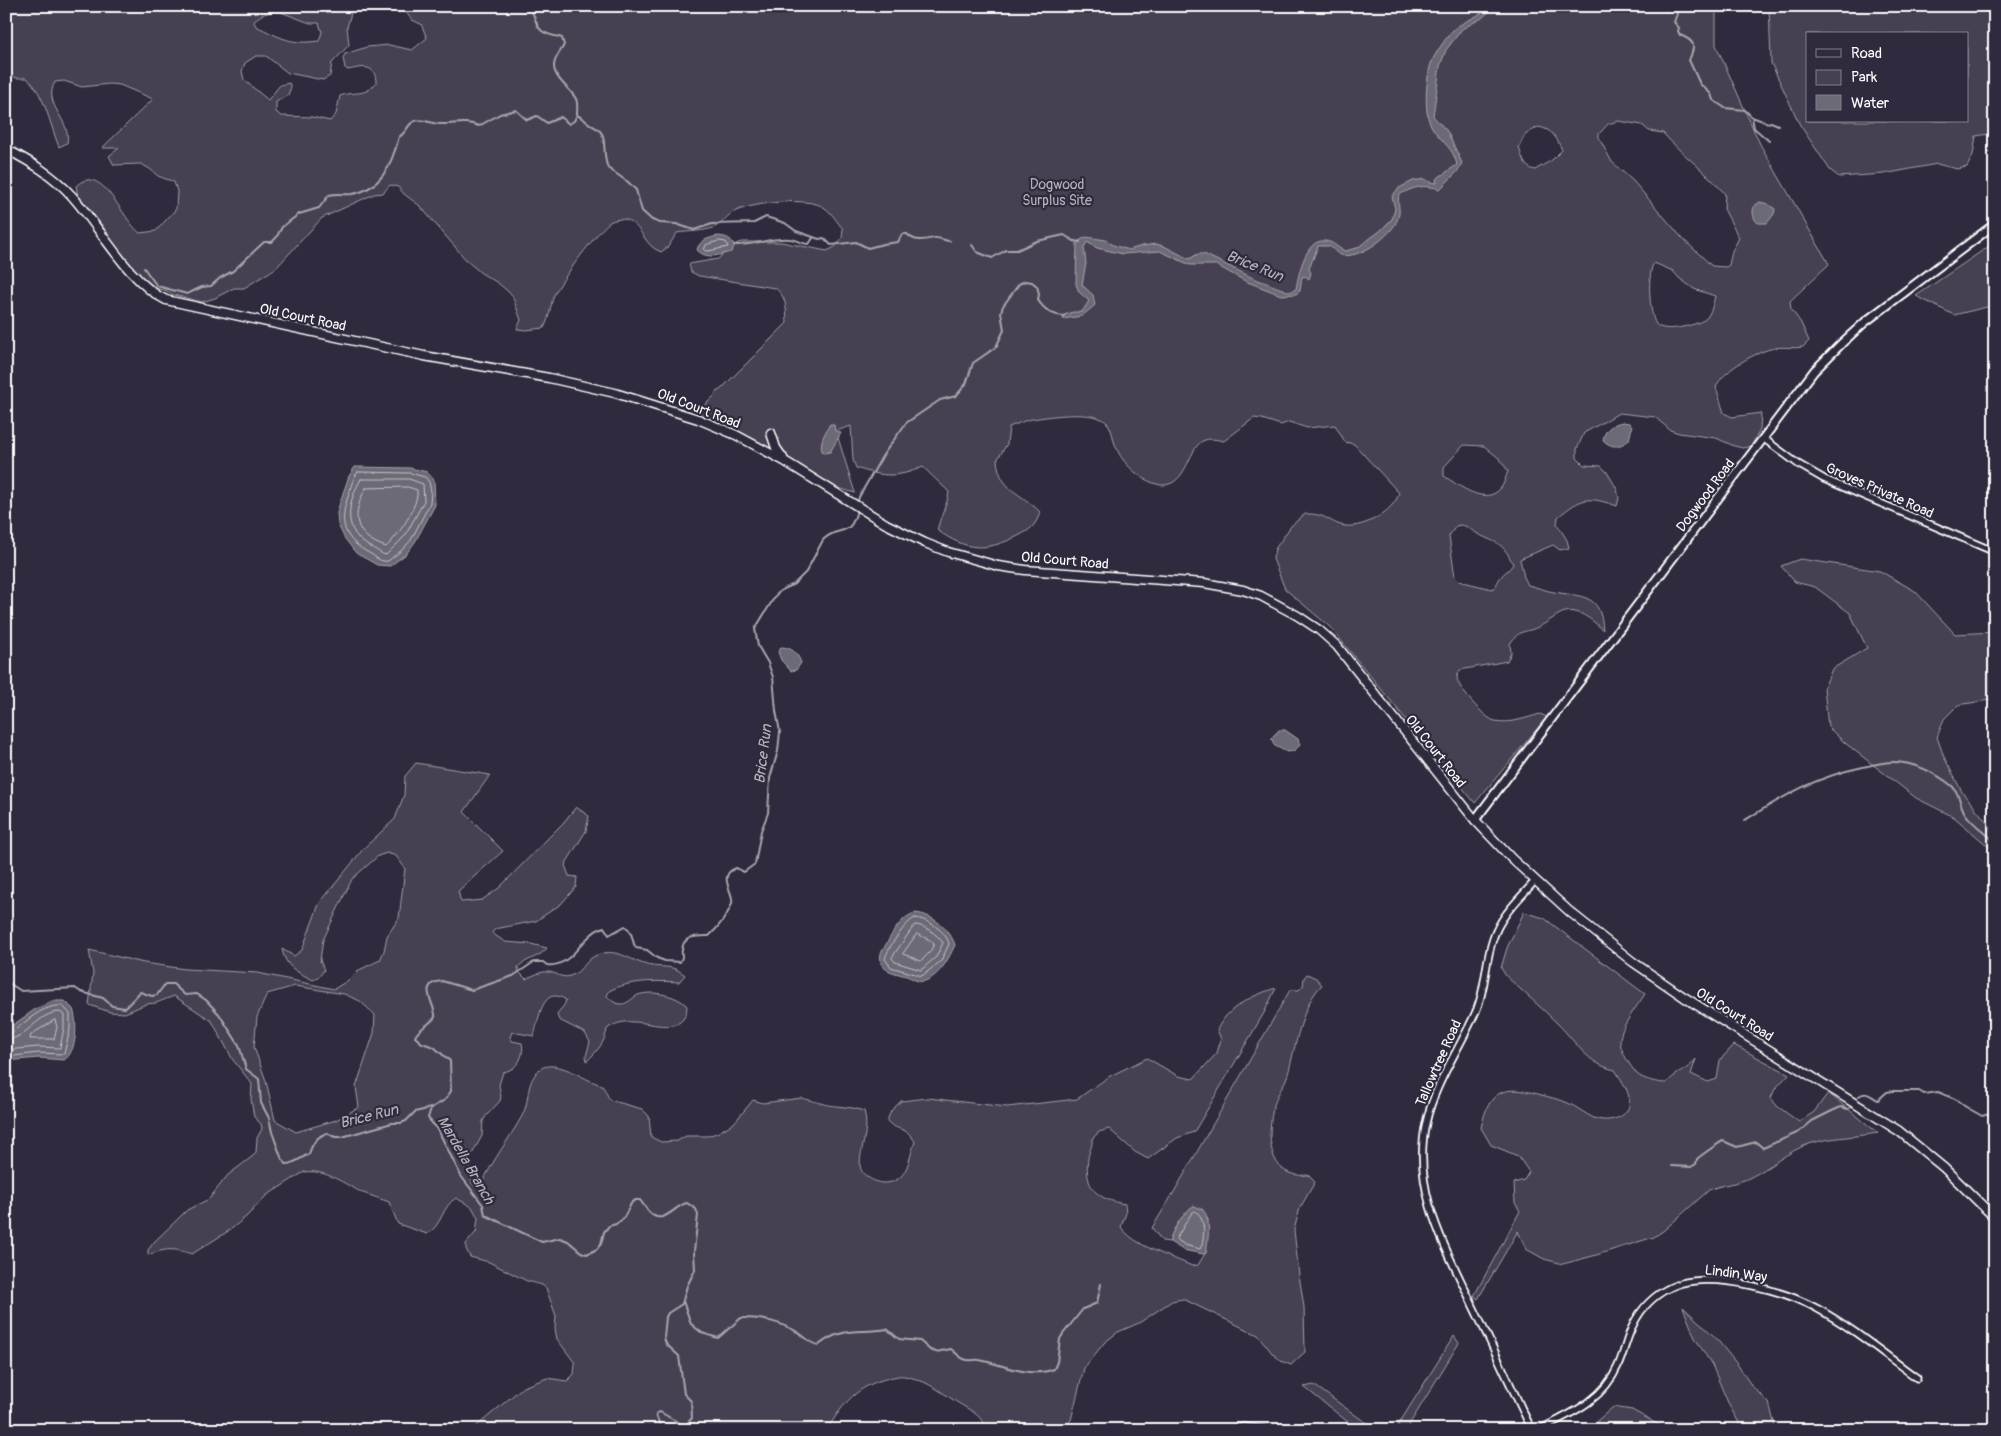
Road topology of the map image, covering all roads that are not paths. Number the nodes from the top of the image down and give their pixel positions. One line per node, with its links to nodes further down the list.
1 (6, 149): 5 (main road, Old Court Road)
2 (1995, 224): 4 (street, Dogwood Road)
3 (771, 433): 5 (main road)
4 (1763, 438): 6 (street, Groves Private Road); 7 (street, Dogwood Road)
5 (786, 462): 7 (main road, Old Court Road)
6 (1995, 552)
7 (1476, 820): 8 (main road, Old Court Road)
8 (1534, 881): 9 (main road, Old Court Road); 13 (street, Tallowtree Road)
9 (1995, 1218)
10 (1917, 1378): 14 (street, Lindin Way)
11 (1224, 1430): 12 (street)
12 (1275, 1430)
13 (1532, 1430)
14 (1538, 1430)

